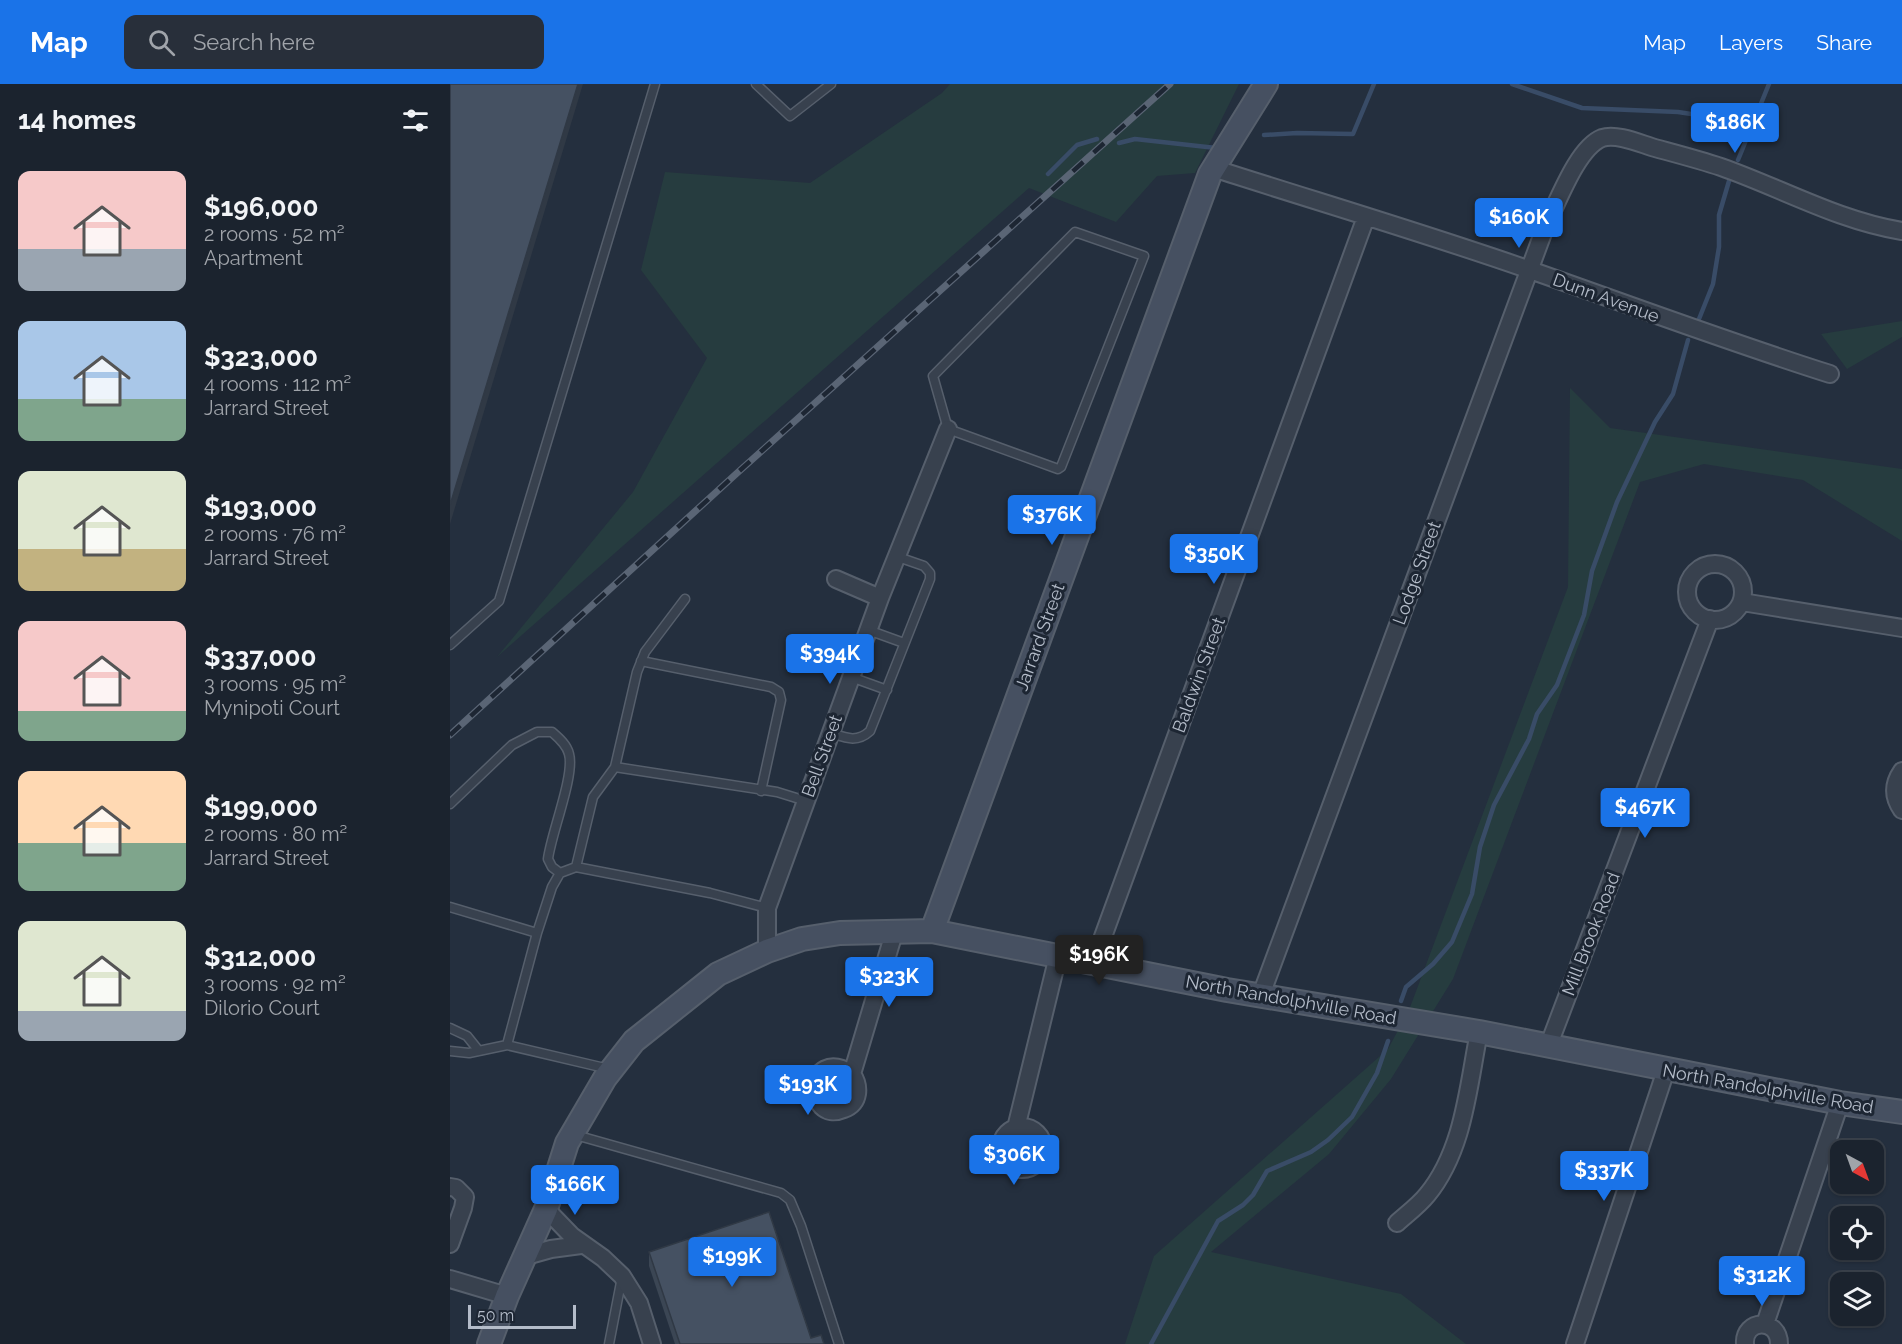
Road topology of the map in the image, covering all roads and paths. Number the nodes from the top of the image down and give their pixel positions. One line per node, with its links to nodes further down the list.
1 (655, 84): 20 (lane)
2 (756, 84): 3 (lane)
3 (831, 84)
4 (1266, 84): 5 (street, Jarrard Street)
5 (1210, 174): 6 (street, Dunn Avenue); 35 (street, Jarrard Street)
6 (1366, 217): 8 (street, Dunn Avenue); 40 (street, Baldwin Street)
7 (1902, 231): 8 (street, Lodge Street)
8 (1529, 270): 9 (street, Dunn Avenue); 41 (street, Lodge Street)
9 (1830, 374)
10 (948, 429): 10 (lane); 11 (street, Bell Street)
11 (898, 557): 13 (street, Bell Street); 19 (lane)
12 (836, 579): 13 (street)
13 (880, 598): 18 (street, Bell Street)
14 (685, 599): 21 (lane)
15 (1742, 602): 16 (street); 16 (street); 17 (street)
16 (1710, 619): 45 (street, Mill Brook Road)
17 (1902, 628)
18 (868, 630): 19 (lane); 22 (street, Bell Street)
19 (904, 643): 23 (lane)
20 (450, 645)
21 (641, 661): 25 (lane); 27 (lane)
22 (851, 677): 23 (lane); 24 (street, Bell Street)
23 (886, 690): 24 (lane)
24 (831, 733): 28 (street, Bell Street)
25 (615, 767): 27 (lane); 31 (lane)
26 (1902, 771): 30 (street)
27 (761, 790): 28 (lane)
28 (806, 801): 34 (street, Bell Street)
29 (450, 804): 32 (lane)
30 (1902, 810)
31 (576, 867): 32 (lane); 34 (lane)
32 (560, 873): 36 (lane)
33 (450, 907): 36 (lane)
34 (767, 908): 38 (street, Bell Street)
35 (932, 931): 37 (street, North Randolphville Road); 39 (street, North Randolphville Road)
36 (537, 933): 44 (lane)
37 (894, 933): 38 (street, North Randolphville Road); 50 (street)
38 (767, 951): 48 (street, North Randolphville Road)
39 (1058, 957): 40 (street, North Randolphville Road); 53 (street)
40 (1093, 964): 41 (street, North Randolphville Road)
41 (1261, 996): 43 (street, North Randolphville Road)
42 (450, 1028): 47 (lane)
43 (1479, 1032): 45 (street, North Randolphville Road); 57 (street)
44 (507, 1045): 47 (lane); 48 (lane)
45 (1548, 1047): 49 (street, North Randolphville Road)
46 (450, 1051): 47 (lane)
47 (479, 1051)
48 (611, 1070): 54 (street, North Randolphville Road)
49 (1665, 1070): 51 (street, North Randolphville Road); 69 (street)
50 (852, 1074)
51 (1840, 1103): 52 (street, North Randolphville Road); 64 (street)
52 (1902, 1112)
53 (1016, 1128)
54 (572, 1134): 56 (street, North Randolphville Road); 68 (lane)
55 (450, 1187): 58 (street)
56 (546, 1209): 59 (street); 60 (street, North Randolphville Road)
57 (1397, 1223)
58 (450, 1244)
59 (581, 1245): 60 (street); 61 (street)
60 (526, 1256): 63 (street, North Randolphville Road)
61 (622, 1276): 66 (lane); 67 (street)
62 (450, 1278): 63 (street)
63 (507, 1296): 65 (street, North Randolphville Road)
64 (1765, 1324): 70 (street); 71 (street)
65 (489, 1344)
66 (609, 1344)
67 (652, 1344)
68 (839, 1344)
69 (1575, 1344)
70 (1745, 1344)
71 (1779, 1344)

